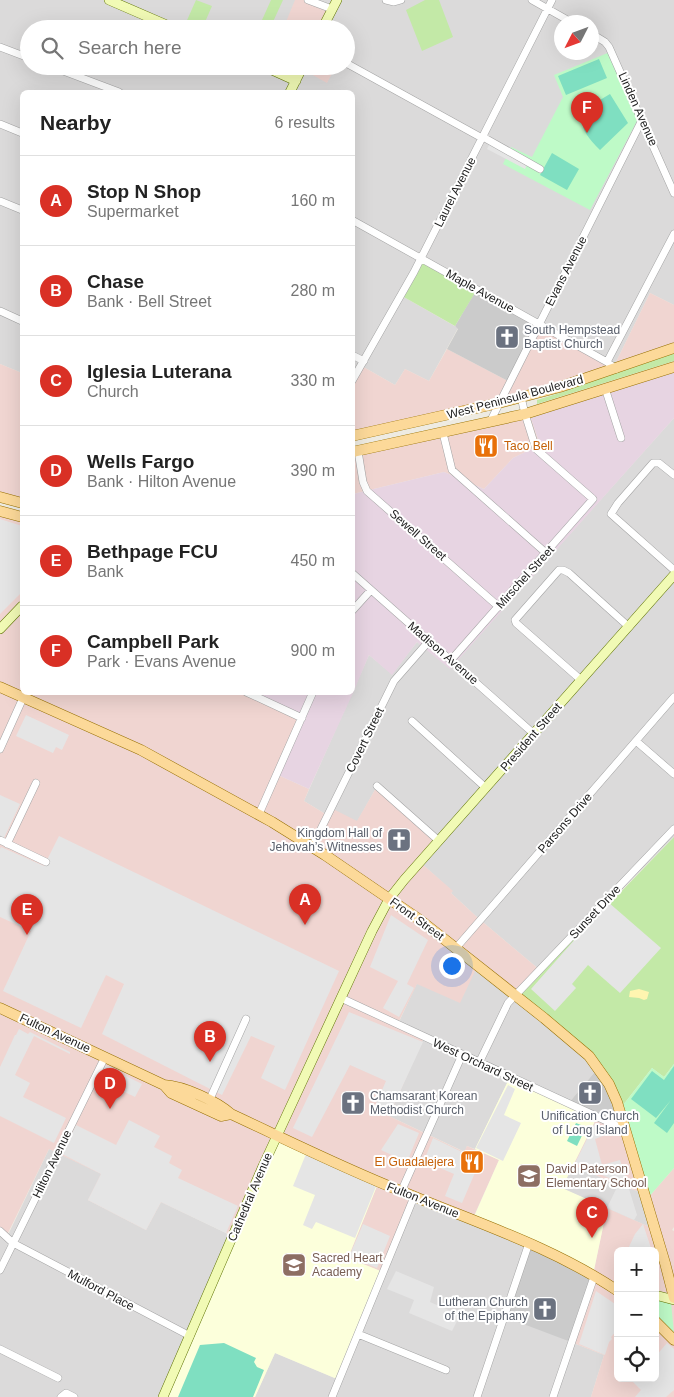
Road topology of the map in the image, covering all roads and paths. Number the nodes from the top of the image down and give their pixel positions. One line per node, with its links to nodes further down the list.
1 (109, 0): 11 (street)
2 (308, 0): 8 (street)
3 (337, 0): 8 (street)
4 (386, 0): 5 (street)
5 (400, 0)
6 (532, 0): 9 (street)
7 (552, 0): 9 (street, Laurel Avenue)
8 (332, 9): 12 (street)
9 (547, 9): 10 (street); 26 (street, Laurel Avenue)
10 (559, 15)
11 (155, 20)
12 (326, 20)
13 (599, 38): 23 (street, Linden Avenue)
14 (0, 47): 15 (street)
15 (20, 55)
16 (355, 68): 26 (street)
17 (74, 75): 21 (street)
18 (283, 75): 20 (street)
19 (299, 75): 20 (street)
20 (296, 81): 22 (street)
21 (114, 90)
22 (291, 90)
23 (642, 120): 28 (street, Linden Avenue); 36 (street, Evans Avenue)
24 (0, 124): 25 (street)
25 (20, 132)
26 (482, 138): 27 (street); 33 (street, Laurel Avenue)
27 (540, 169)
28 (674, 193)
29 (0, 201): 30 (street)
30 (20, 209)
31 (355, 222): 33 (street, Maple Avenue)
32 (674, 234): 40 (street)
33 (421, 258): 36 (street, Maple Avenue); 39 (street, Laurel Avenue)
34 (0, 311): 35 (street)
35 (20, 320)
36 (539, 324): 40 (street, Maple Avenue); 46 (street, Evans Avenue)
37 (674, 348): 42 (main road, West Peninsula Boulevard)
38 (355, 356): 39 (street)
39 (364, 361): 43 (street, Laurel Avenue)
40 (608, 362): 42 (street, Maple Avenue)
41 (674, 367): 44 (main road, West Peninsula Boulevard)
42 (616, 369): 45 (main road, West Peninsula Boulevard)
43 (355, 376)
44 (605, 388): 47 (main road, West Peninsula Boulevard); 51 (street)
45 (521, 397): 46 (main road, West Peninsula Boulevard); 47 (street)
46 (499, 403): 48 (street, Evans Avenue); 50 (main road, West Peninsula Boulevard)
47 (525, 414): 48 (main road, West Peninsula Boulevard); 58 (street, Mirschel Street)
48 (490, 422): 49 (main road, West Peninsula Boulevard)
49 (443, 432): 52 (main road, West Peninsula Boulevard); 58 (street)
50 (355, 435)
51 (621, 438)
52 (355, 452): 63 (street, Sewell Street)
53 (674, 475): 59 (street)
54 (0, 497): 55 (main road)
55 (20, 502)
56 (0, 511): 57 (main road)
57 (20, 516)
58 (546, 553): 63 (street, Mirschel Street)
59 (674, 570)
60 (355, 576): 62 (street, Madison Avenue)
61 (674, 576): 66 (street, President Street)
62 (371, 590): 65 (street); 68 (street, Madison Avenue)
63 (498, 607): 69 (street, Mirschel Street)
64 (20, 608): 67 (street)
65 (355, 608)
66 (629, 627): 70 (street, President Street); 70 (street)
67 (0, 629)
68 (429, 641): 69 (street, Madison Avenue); 90 (street, Covert Street)
69 (451, 660): 78 (street, Madison Avenue)
70 (581, 680): 78 (street, President Street)
71 (0, 687): 75 (main road, Front Street)
72 (252, 695): 76 (street)
73 (312, 695): 76 (street)
74 (674, 697): 79 (street, Parsons Drive)
75 (23, 698): 80 (street); 85 (main road, Front Street)
76 (302, 718): 85 (street)
77 (412, 721): 84 (street)
78 (534, 734): 84 (street, President Street)
79 (636, 741): 81 (street); 93 (street, Parsons Drive)
80 (0, 749)
81 (674, 774)
82 (36, 783): 89 (street)
83 (377, 786): 88 (street)
84 (486, 788): 88 (street, President Street)
85 (259, 814): 90 (main road, Front Street)
86 (674, 829): 94 (street, Sunset Drive)
87 (0, 840): 89 (street)
88 (439, 841): 92 (street, President Street)
89 (7, 844): 91 (street)
90 (312, 847): 92 (main road, Front Street)
91 (46, 862)
92 (390, 899): 93 (main road, Front Street); 95 (street, President Street)
93 (456, 948): 94 (main road, Front Street)
94 (516, 996): 100 (street, Sunset Drive); 104 (main road, Front Street)
95 (341, 998): 98 (street, West Orchard Street); 105 (street, Cathedral Avenue)
96 (0, 1008): 99 (main road, Fulton Avenue)
97 (246, 1019): 102 (street)
98 (462, 1055): 100 (street, West Orchard Street); 106 (street)
99 (105, 1057): 101 (main road, Fulton Avenue); 109 (street, Hilton Avenue)
100 (479, 1063): 104 (street, West Orchard Street)
101 (164, 1085): 102 (main road, Fulton Avenue); 103 (main road, Fulton Avenue)
102 (210, 1101): 103 (main road, Fulton Avenue)
103 (231, 1114): 105 (main road, Fulton Avenue)
104 (626, 1130): 115 (main road, Front Street)
105 (277, 1135): 106 (main road, Fulton Avenue); 118 (street, Cathedral Avenue)
106 (401, 1192): 107 (main road, Fulton Avenue)
107 (414, 1197): 110 (main road, Fulton Avenue); 117 (street)
108 (0, 1231): 109 (street, Mulford Place)
109 (13, 1243): 111 (street, Hilton Avenue); 118 (street, Mulford Place)
110 (529, 1243): 112 (main road, Fulton Avenue); 127 (street)
111 (0, 1270)
112 (594, 1276): 113 (main road, Fulton Avenue); 128 (street)
113 (614, 1288)
114 (659, 1296): 115 (street)
115 (674, 1299)
116 (659, 1324): 119 (main road)
117 (358, 1334): 121 (street); 126 (street)
118 (190, 1336): 125 (street, Cathedral Avenue)
119 (674, 1340)
120 (0, 1349): 122 (street)
121 (446, 1370)
122 (58, 1378)
123 (61, 1397): 124 (street)
124 (74, 1397)
125 (163, 1397)
126 (332, 1397)
127 (477, 1397)
128 (553, 1397)

